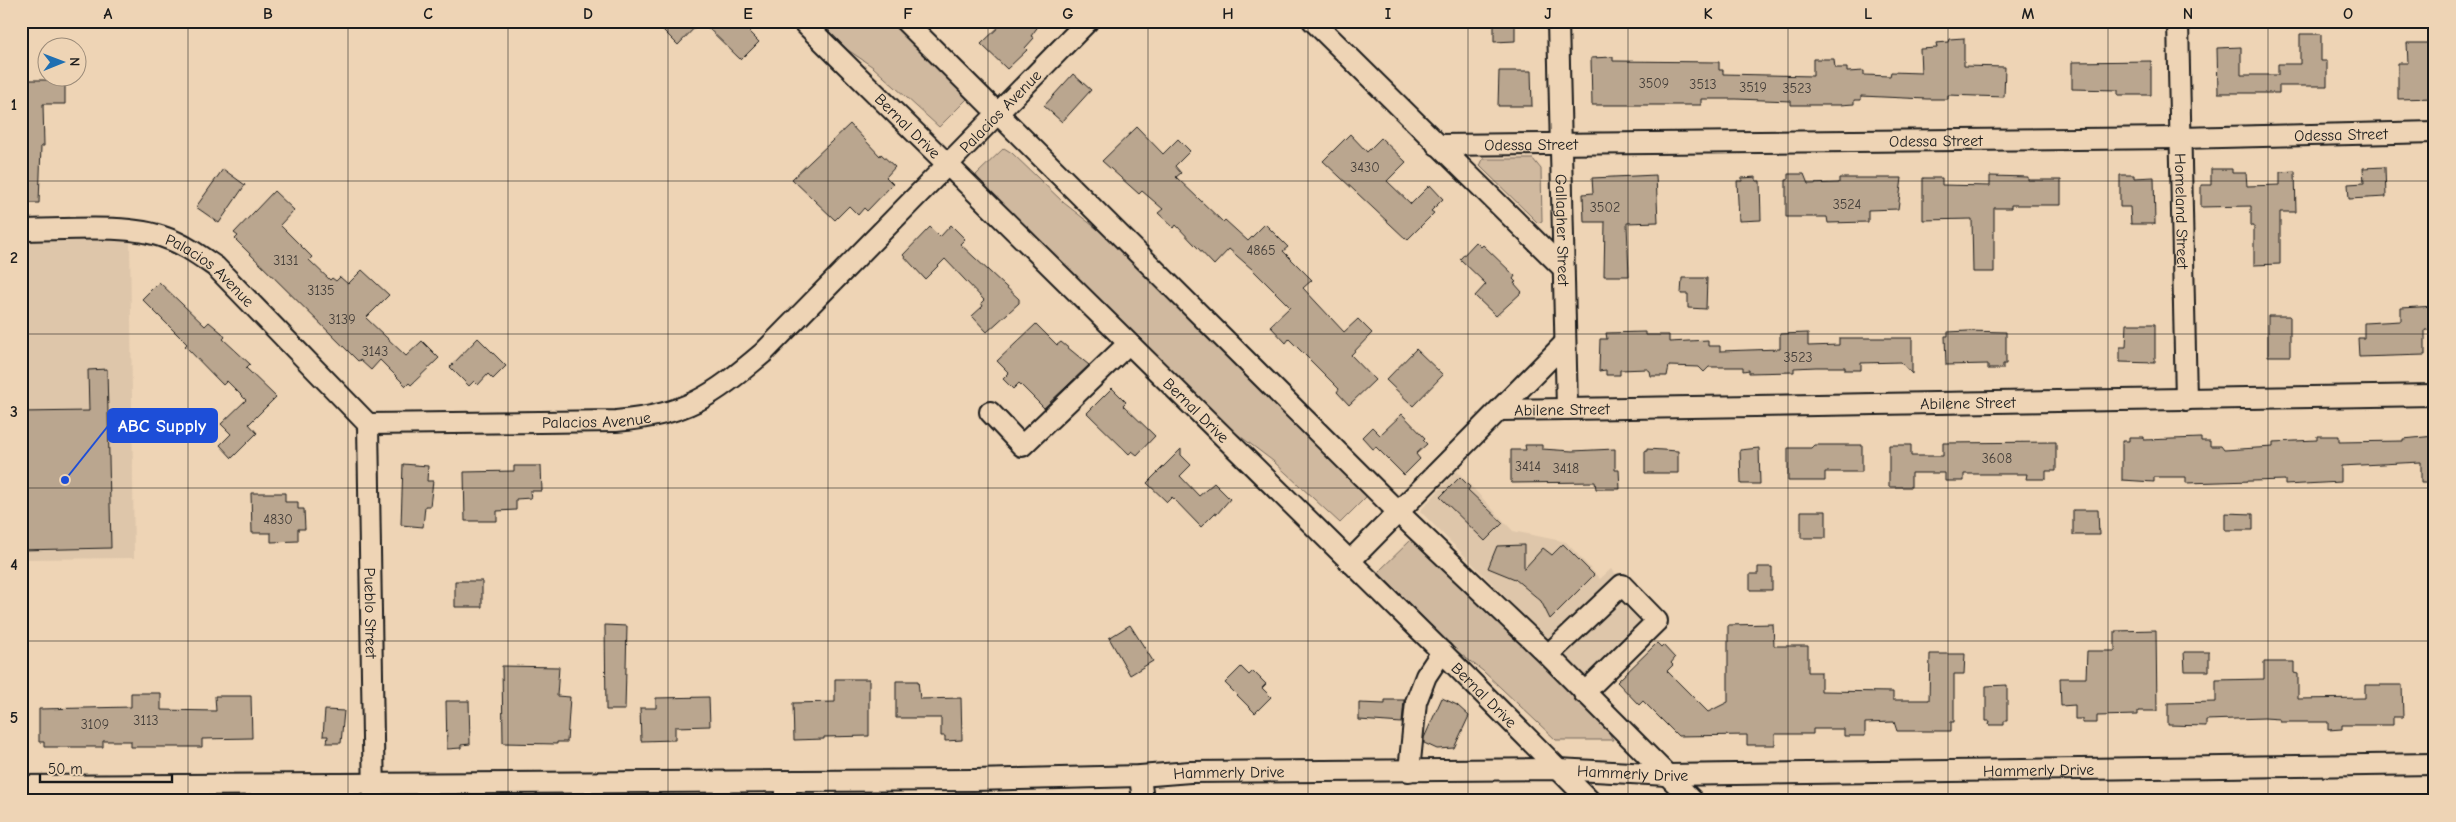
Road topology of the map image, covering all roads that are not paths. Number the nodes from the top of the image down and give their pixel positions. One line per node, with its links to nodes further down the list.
1 (802, 21): 12 (street, Bernal Drive)
2 (905, 21): 7 (street)
3 (1088, 21): 7 (street, Palacios Avenue)
4 (1314, 21): 11 (street)
5 (1558, 21): 10 (street, Gallagher Street)
6 (2178, 21): 9 (street, Homeland Street)
7 (997, 112): 12 (street, Palacios Avenue); 23 (street)
8 (2435, 132): 9 (street, Odessa Street)
9 (2180, 138): 10 (street, Odessa Street); 18 (street, Homeland Street)
10 (1559, 143): 11 (street, Odessa Street); 14 (street, Gallagher Street)
11 (1437, 145): 14 (street)
12 (945, 165): 15 (street, Bernal Drive); 22 (street, Palacios Avenue)
13 (21, 230): 22 (street, Palacios Avenue)
14 (1562, 267): 16 (street, Gallagher Street)
15 (1128, 344): 21 (street); 24 (street, Bernal Drive)
16 (1564, 344): 19 (street, Gallagher Street); 20 (street, Abilene Street)
17 (2435, 395): 18 (street, Abilene Street)
18 (2186, 400): 19 (street, Abilene Street)
19 (1567, 409): 20 (street, Abilene Street)
20 (1500, 410): 23 (street, Abilene Street)
21 (990, 412)
22 (368, 424): 35 (street, Pueblo Street)
23 (1399, 513): 24 (street, Abilene Street); 26 (street)
24 (1349, 562): 25 (street, Bernal Drive)
25 (1442, 652): 29 (street, Bernal Drive); 30 (street)
26 (1548, 654): 27 (street); 27 (street)
27 (1584, 693): 31 (street)
28 (2435, 764): 31 (street, Hammerly Drive)
29 (1558, 770): 30 (street, Hammerly Drive); 31 (street, Hammerly Drive); 37 (street, Bernal Drive)
30 (1410, 771): 32 (street, Hammerly Drive)
31 (1667, 775): 38 (street)
32 (1140, 776): 34 (street, Hammerly Drive); 36 (street)
33 (21, 786): 35 (street, Hammerly Drive)
34 (786, 791): 35 (street, Hammerly Drive)
35 (374, 792)
36 (1143, 801)
37 (1590, 801)
38 (1693, 801)

